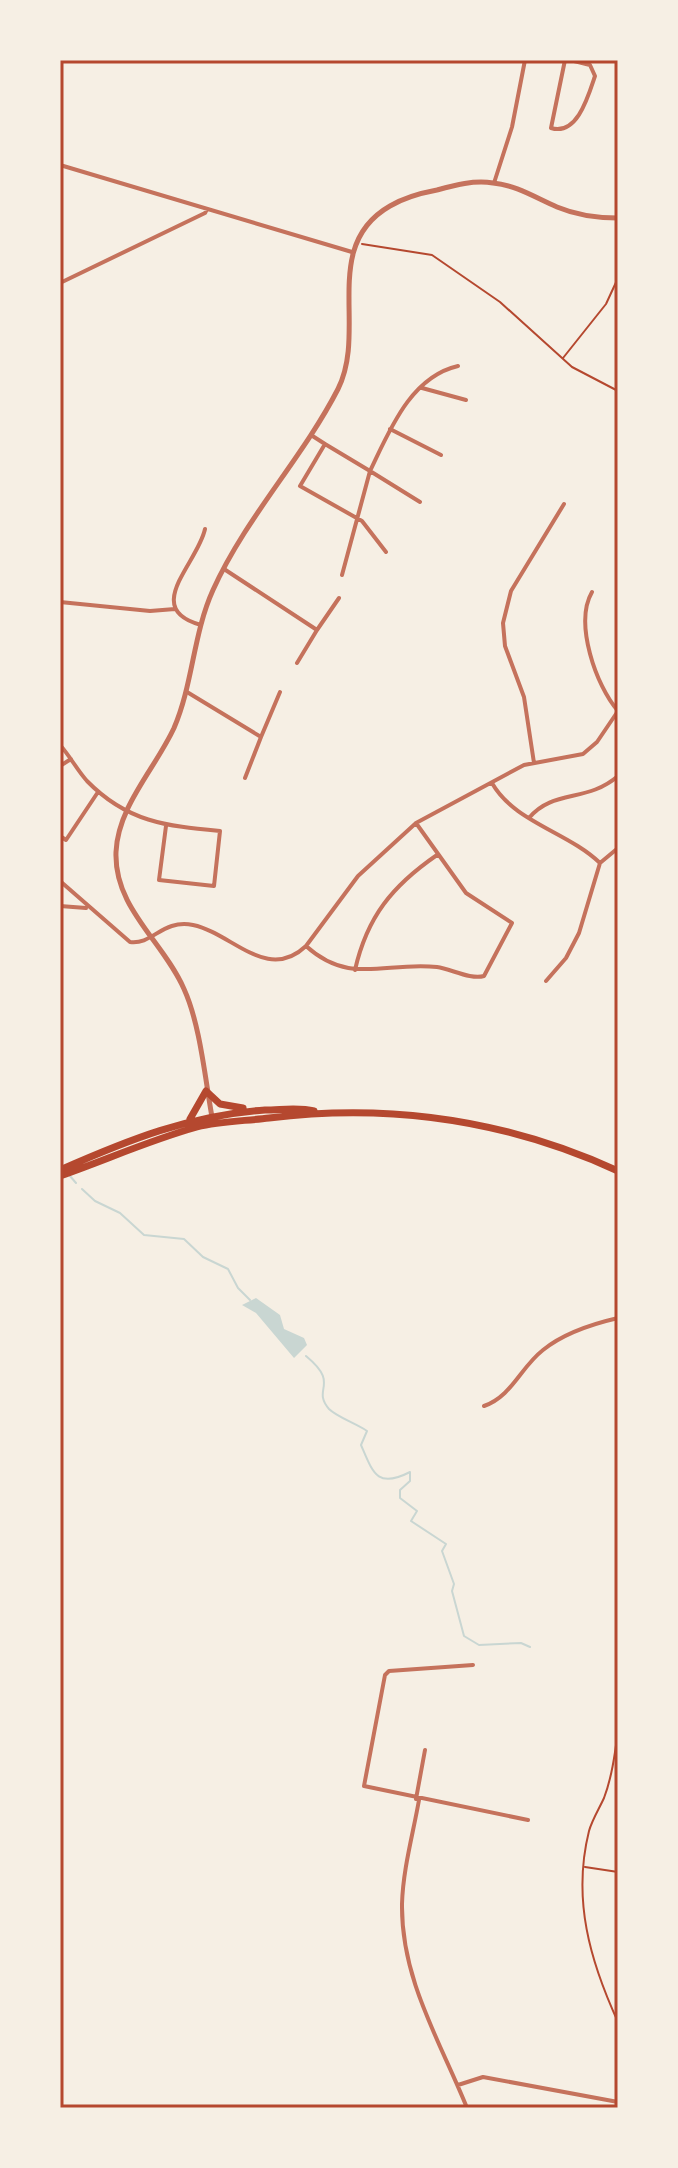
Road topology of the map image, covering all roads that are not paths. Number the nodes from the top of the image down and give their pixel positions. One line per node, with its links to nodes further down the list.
1 (525, 60): 4 (street)
2 (567, 60): 2 (street)
3 (60, 165): 5 (street)
4 (494, 183): 6 (street); 7 (street)
5 (207, 209): 7 (street); 8 (street)
6 (618, 218)
7 (352, 252): 13 (street)
8 (60, 283)
9 (458, 366): 10 (street)
10 (422, 388): 11 (street); 12 (street)
11 (466, 400)
12 (390, 429): 15 (street); 16 (street)
13 (309, 434): 14 (street); 22 (street)
14 (325, 444): 16 (street); 19 (street)
15 (441, 455)
16 (370, 471): 17 (street); 19 (street)
17 (420, 502)
18 (564, 504): 37 (street)
19 (355, 517): 21 (street); 23 (street)
20 (205, 529): 27 (street)
21 (386, 552)
22 (224, 569): 28 (street); 29 (street)
23 (342, 575)
24 (592, 592): 33 (street)
25 (339, 598): 29 (street)
26 (60, 602): 27 (street)
27 (175, 609): 28 (street)
28 (201, 625): 31 (street)
29 (317, 630): 30 (street)
30 (297, 663)
31 (187, 692): 34 (street); 43 (street)
32 (280, 692): 34 (street)
33 (618, 711): 37 (street)
34 (261, 737): 40 (street)
35 (60, 745): 36 (street)
36 (71, 759): 38 (street); 42 (street)
37 (534, 763): 41 (street)
38 (60, 766)
39 (618, 776): 44 (street)
40 (245, 778)
41 (492, 783): 44 (street); 45 (street)
42 (98, 791): 43 (street); 47 (street)
43 (127, 811): 46 (street); 54 (street)
44 (529, 818): 50 (street)
45 (416, 823): 49 (street); 55 (street)
46 (166, 826): 46 (street)
47 (60, 836)
48 (618, 848): 50 (street)
49 (437, 855): 56 (street); 56 (street)
50 (600, 863): 57 (street)
51 (60, 881): 53 (street)
52 (60, 906): 53 (street)
53 (88, 908): 54 (street)
54 (150, 936): 55 (street); 58 (street)
55 (306, 946): 56 (street)
56 (355, 970)
57 (546, 981)
58 (206, 1091): 59 (highway); 61 (highway); 62 (street)
59 (260, 1111): 60 (highway); 62 (highway)
60 (316, 1111): 62 (highway); 63 (highway)
61 (189, 1120): 62 (highway); 64 (highway)
62 (213, 1120): 64 (highway)
63 (618, 1171)
64 (60, 1173)
65 (618, 1318): 66 (street)
66 (484, 1406)
67 (473, 1665): 69 (street)
68 (425, 1750): 69 (street)
69 (418, 1799): 70 (street); 71 (street)
70 (528, 1820)
71 (458, 2085): 72 (street); 73 (street)
72 (618, 2102)
73 (467, 2108)

